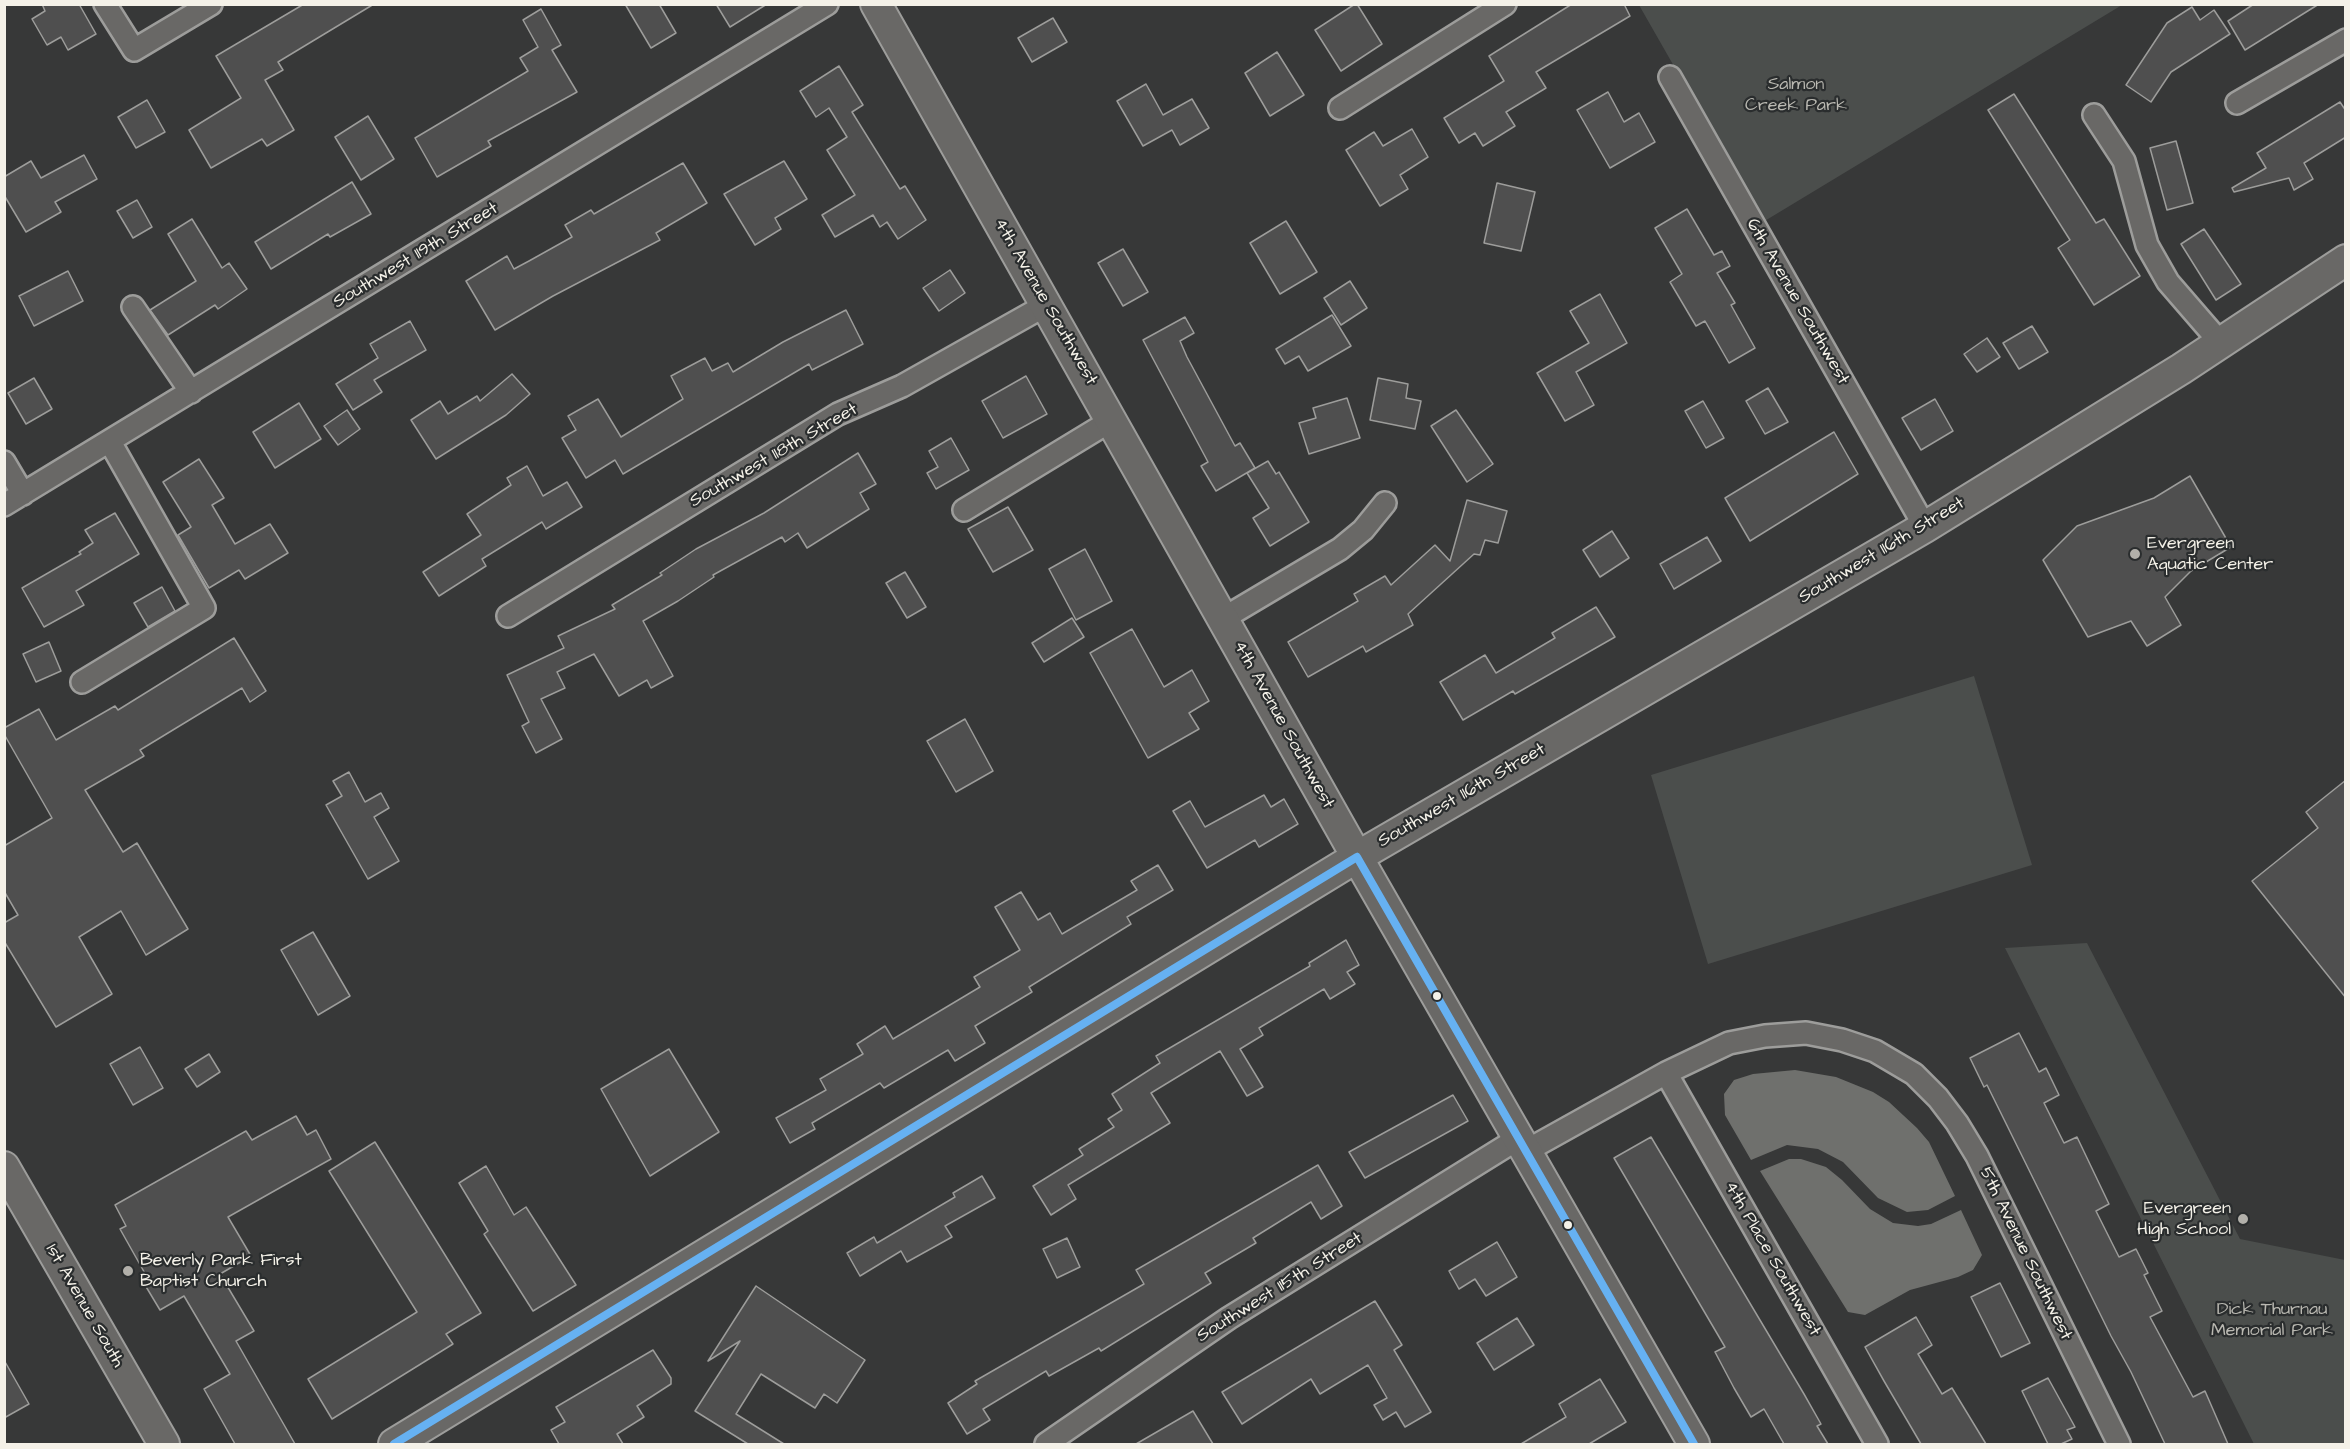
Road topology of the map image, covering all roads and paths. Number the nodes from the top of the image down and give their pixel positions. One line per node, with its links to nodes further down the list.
1 (105, 4): 2 (street)
2 (210, 4)
3 (827, 4): 15 (street, Southwest 119th Street)
4 (876, 4): 12 (street, 4th Avenue Southwest)
5 (1505, 4): 9 (street)
6 (2346, 40): 8 (street)
7 (1670, 77): 23 (street, 6th Avenue Southwest)
8 (2237, 103)
9 (1340, 108)
10 (2094, 115): 14 (street)
11 (2346, 260): 14 (street, Southwest 116th Street)
12 (1046, 305): 16 (street, 4th Avenue Southwest); 24 (street, Southwest 118th Street)
13 (133, 307): 15 (street)
14 (2219, 341): 23 (street, Southwest 116th Street)
15 (191, 392): 17 (street, Southwest 119th Street)
16 (1112, 420): 22 (street); 25 (street, 4th Avenue Southwest)
17 (110, 442): 19 (street, Southwest 119th Street); 26 (street)
18 (4, 462): 19 (street)
19 (23, 494): 21 (street, Southwest 119th Street)
20 (1385, 503): 25 (street)
21 (4, 505)
22 (964, 510)
23 (1925, 527): 27 (street, Southwest 116th Street)
24 (508, 616)
25 (1224, 618): 27 (street, 4th Avenue Southwest)
26 (82, 682)
27 (1357, 857): 30 (street, 4th Avenue Southwest); 33 (street, Southwest 116th Street)
28 (1666, 1073): 29 (street, Southwest 115th Street); 30 (street, Southwest 115th Street); 36 (street, 4th Place Southwest)
29 (1914, 1074): 37 (street, 5th Avenue Southwest)
30 (1522, 1145): 34 (street, Southwest 115th Street); 35 (street, 4th Avenue Southwest)
31 (4, 1167): 32 (street, 1st Avenue South)
32 (164, 1444)
33 (394, 1444)
34 (1046, 1444)
35 (1694, 1444)
36 (1877, 1444)
37 (2119, 1444)

